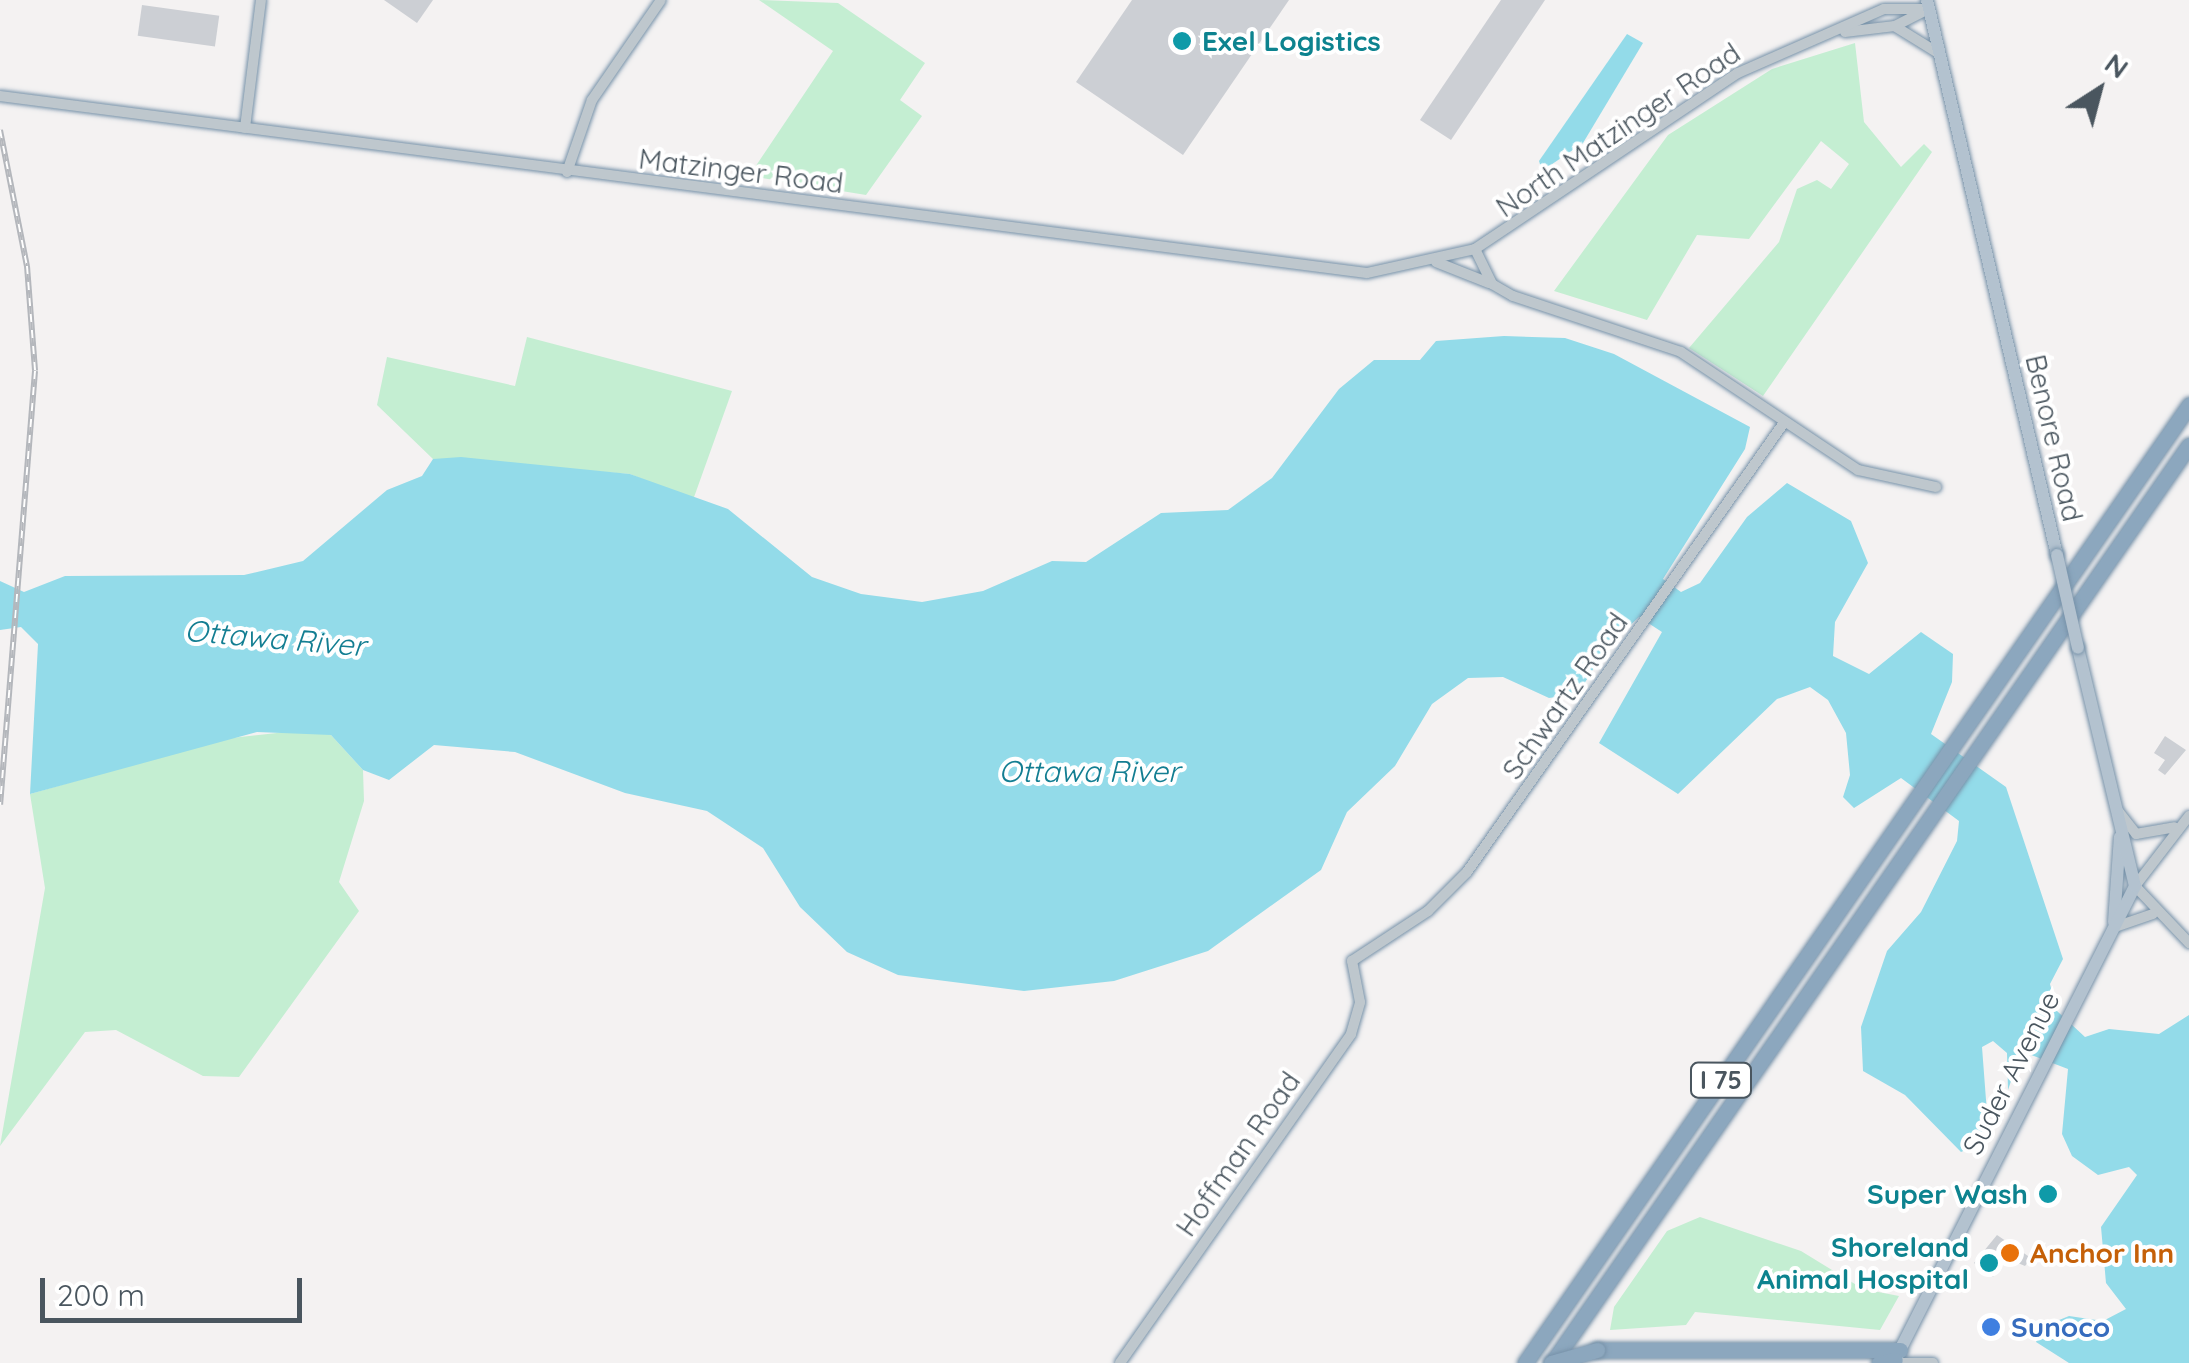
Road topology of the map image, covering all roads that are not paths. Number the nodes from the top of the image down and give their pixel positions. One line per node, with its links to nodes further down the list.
1 (261, 0): 10 (street)
2 (661, 0): 11 (street)
3 (1894, 0): 5 (street, North Matzinger Road)
4 (1928, 5): 5 (street); 6 (street, North Matzinger Road); 8 (main road, Benore Road)
5 (1884, 9): 7 (street, North Matzinger Road)
6 (1895, 26): 7 (street, North Matzinger Road); 8 (street)
7 (1845, 32): 12 (street, North Matzinger Road)
8 (1938, 54): 19 (main road, Benore Road, bridge)
9 (0, 96): 10 (street, Matzinger Road)
10 (245, 128): 11 (street, Matzinger Road)
11 (567, 172): 13 (street, Matzinger Road)
12 (1475, 249): 13 (street, Matzinger Road); 14 (street)
13 (1435, 262): 14 (street)
14 (1492, 284): 16 (street)
15 (2189, 405): 29 (highway, I 75)
16 (1783, 424): 18 (street); 26 (street, Schwartz Road)
17 (2189, 445): 30 (highway, I 75)
18 (1936, 487)
19 (2116, 807): 20 (street); 21 (main road, Benore Road)
20 (2184, 821): 22 (street, Suder Avenue)
21 (2120, 824): 22 (main road, Benore Road); 24 (main road)
22 (2136, 886): 23 (street); 24 (main road, Suder Avenue)
23 (2153, 914): 24 (street); 25 (street)
24 (2114, 928): 27 (main road, Suder Avenue)
25 (2189, 944)
26 (1352, 960): 28 (street, Hoffman Road)
27 (1892, 1359): 30 (highway, bridge); 31 (street)
28 (1120, 1363)
29 (1525, 1363)
30 (1552, 1363)
31 (1933, 1363)

